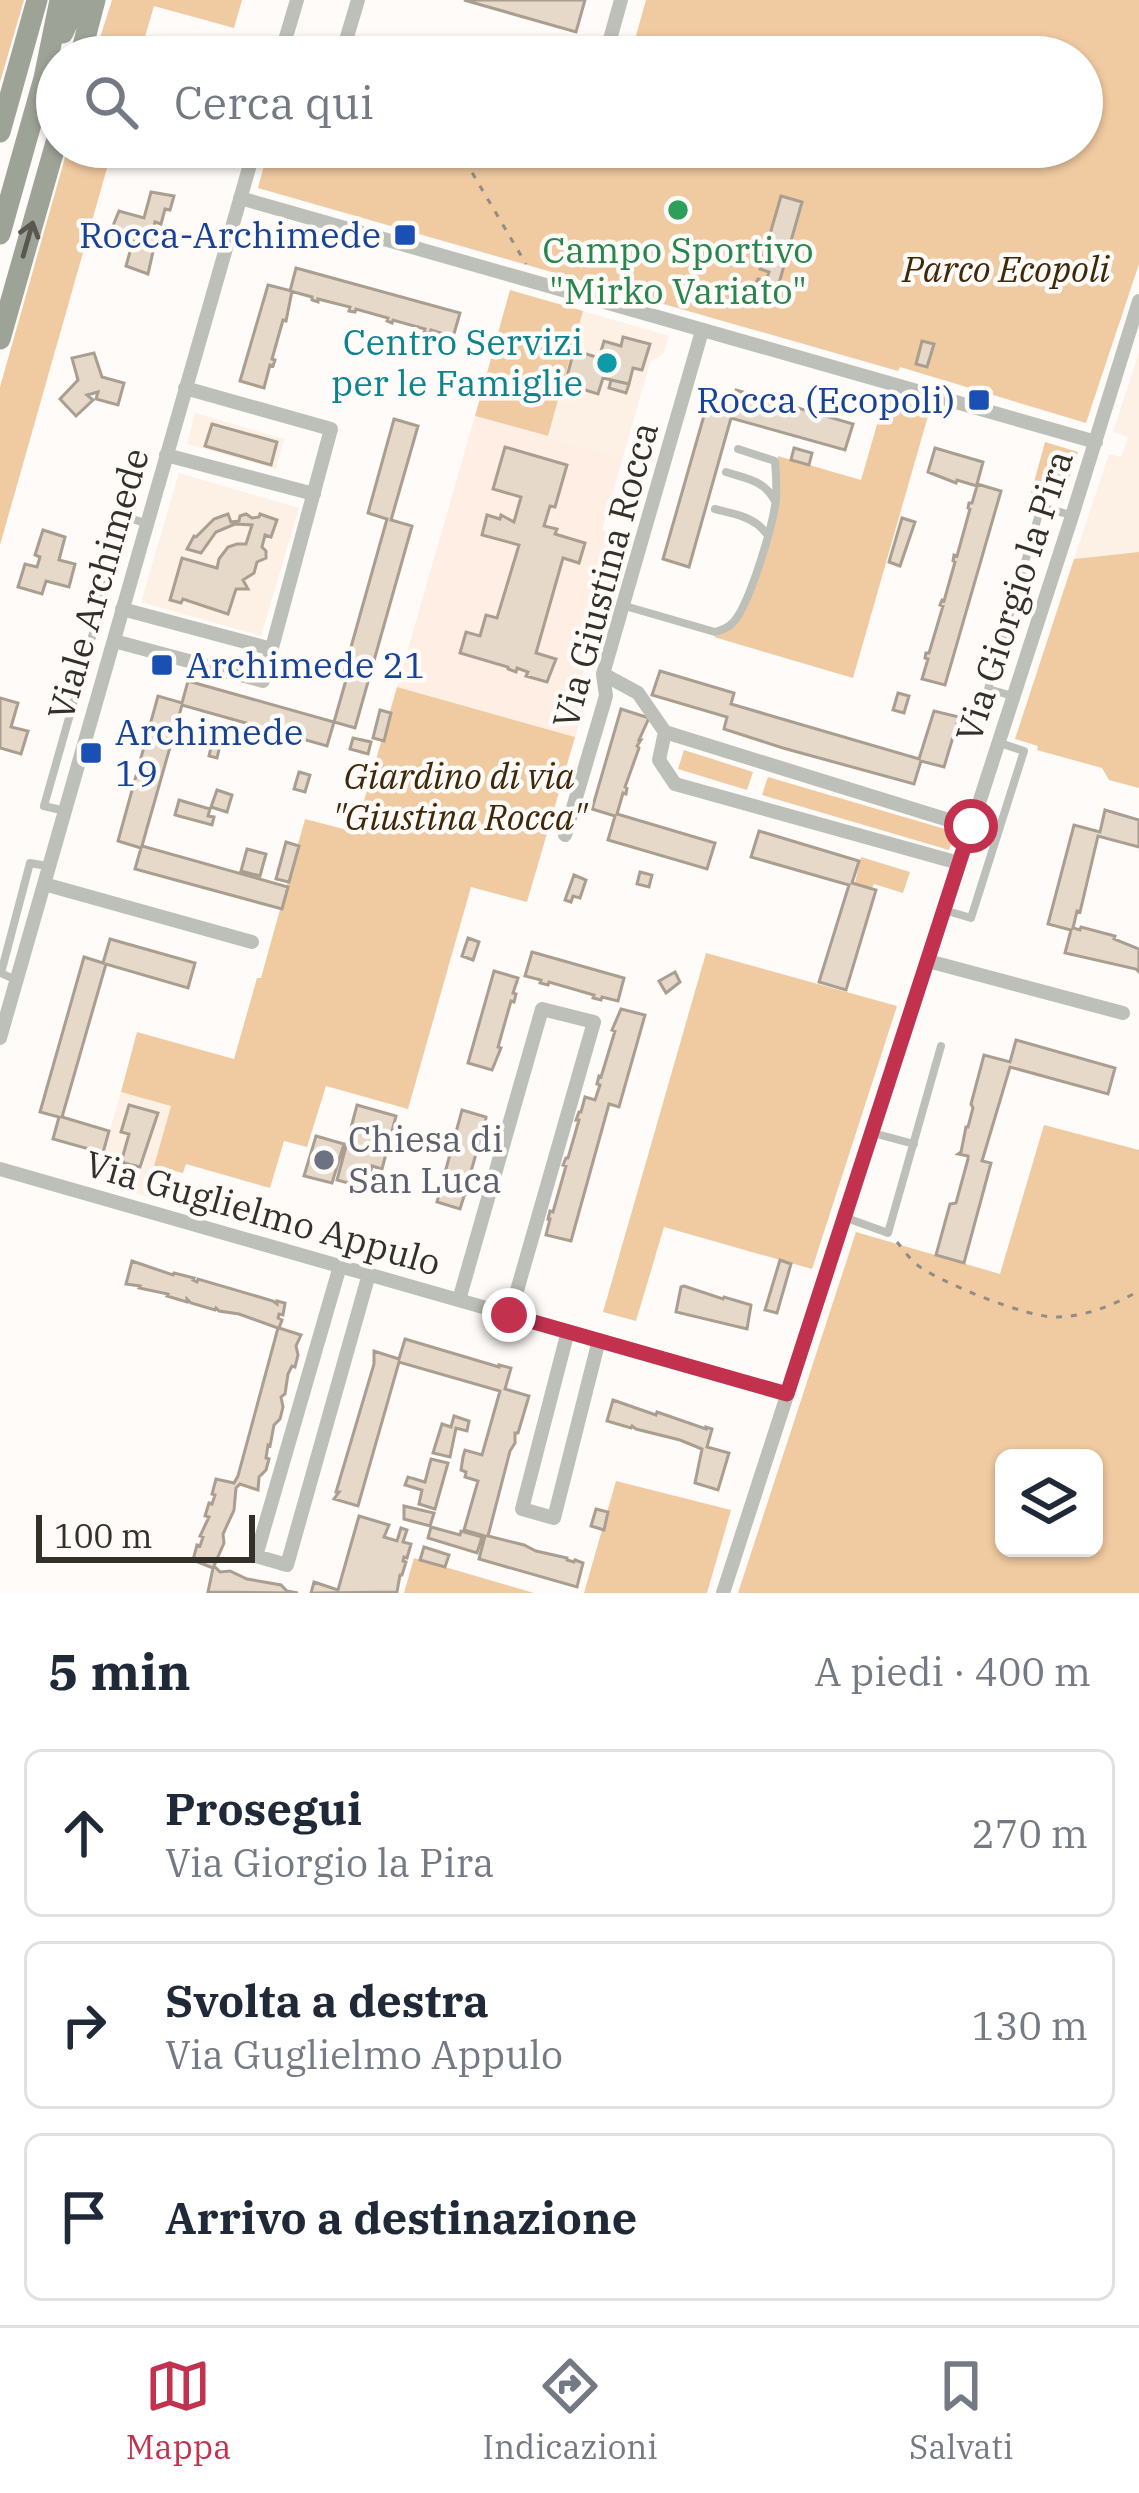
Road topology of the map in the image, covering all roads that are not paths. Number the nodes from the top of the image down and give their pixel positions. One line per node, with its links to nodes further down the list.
1 (37, 0): 15 (street)
2 (60, 0): 8 (street)
3 (78, 0): 9 (street)
4 (95, 0): 10 (street)
5 (297, 0): 11 (street)
6 (358, 0): 12 (street)
7 (621, 0): 13 (street)
8 (53, 36)
9 (62, 36)
10 (86, 36)
11 (286, 36)
12 (347, 36)
13 (611, 36)
14 (36, 106): 19 (street)
15 (0, 132)
16 (49, 168): 22 (street, one-way to 16)
17 (249, 168): 18 (street, Viale Archimede)
18 (240, 198): 21 (street); 23 (street, Viale Archimede)
19 (0, 234)
20 (1139, 301): 24 (street, Via Giorgio la Pira)
21 (702, 331): 24 (street); 36 (street, Via Giustina Rocca)
22 (0, 338)
23 (185, 388): 26 (street, Viale Archimede); 28 (street)
24 (1096, 442): 31 (street, Via Giorgio la Pira)
25 (738, 449): 29 (lane)
26 (166, 454): 28 (street); 32 (street, Viale Archimede)
27 (725, 472): 29 (lane)
28 (314, 494): 38 (street)
29 (776, 502): 33 (lane)
30 (715, 509): 33 (lane)
31 (1072, 516): 40 (street, Via Giorgio la Pira); 40 (lane)
32 (147, 523): 34 (lane); 35 (street, Viale Archimede)
33 (767, 534): 36 (lane)
34 (104, 592): 35 (lane); 43 (lane)
35 (124, 604): 37 (street, Viale Archimede); 38 (street)
36 (623, 606): 39 (street, Via Giustina Rocca)
37 (113, 641): 38 (street); 44 (street, Viale Archimede)
38 (272, 649)
39 (603, 674): 41 (street); 47 (street, Via Giustina Rocca)
40 (1013, 696): 42 (street, Via Giorgio la Pira)
41 (665, 732): 46 (street); 48 (street)
42 (998, 742): 46 (street, Via Giorgio la Pira); 51 (lane)
43 (57, 759): 44 (lane); 45 (lane)
44 (78, 763): 45 (street, Viale Archimede)
45 (64, 811): 49 (street, Viale Archimede)
46 (971, 826): 48 (street, Via Giorgio la Pira)
47 (565, 835)
48 (959, 863): 51 (street, Via Giorgio la Pira)
49 (49, 866): 50 (street, Viale Archimede); 54 (lane)
50 (44, 884): 52 (street); 54 (street, Viale Archimede)
51 (944, 910): 53 (street, Via Giorgio la Pira)
52 (252, 942)
53 (928, 961): 55 (street); 59 (street, Via Giorgio la Pira)
54 (16, 980): 56 (street, Viale Archimede)
55 (1123, 1012)
56 (2, 1022): 57 (street, Viale Archimede)
57 (0, 1038)
58 (941, 1046): 60 (lane)
59 (873, 1133): 60 (lane); 62 (street, Via Giorgio la Pira)
60 (914, 1144): 62 (lane)
61 (0, 1169): 63 (street, Via Guglielmo Appulo)
62 (844, 1217): 69 (street, Via Giorgio la Pira)
63 (340, 1266): 64 (street, Via Guglielmo Appulo); 64 (street)
64 (369, 1274): 65 (street, Via Guglielmo Appulo)
65 (459, 1300): 66 (street, Via Guglielmo Appulo); 66 (street)
66 (509, 1315): 67 (street, Via Guglielmo Appulo)
67 (568, 1331): 68 (street, Via Guglielmo Appulo); 68 (street)
68 (599, 1340): 69 (street, Via Guglielmo Appulo)
69 (787, 1394): 70 (street, Via Giorgio la Pira)
70 (723, 1593)

